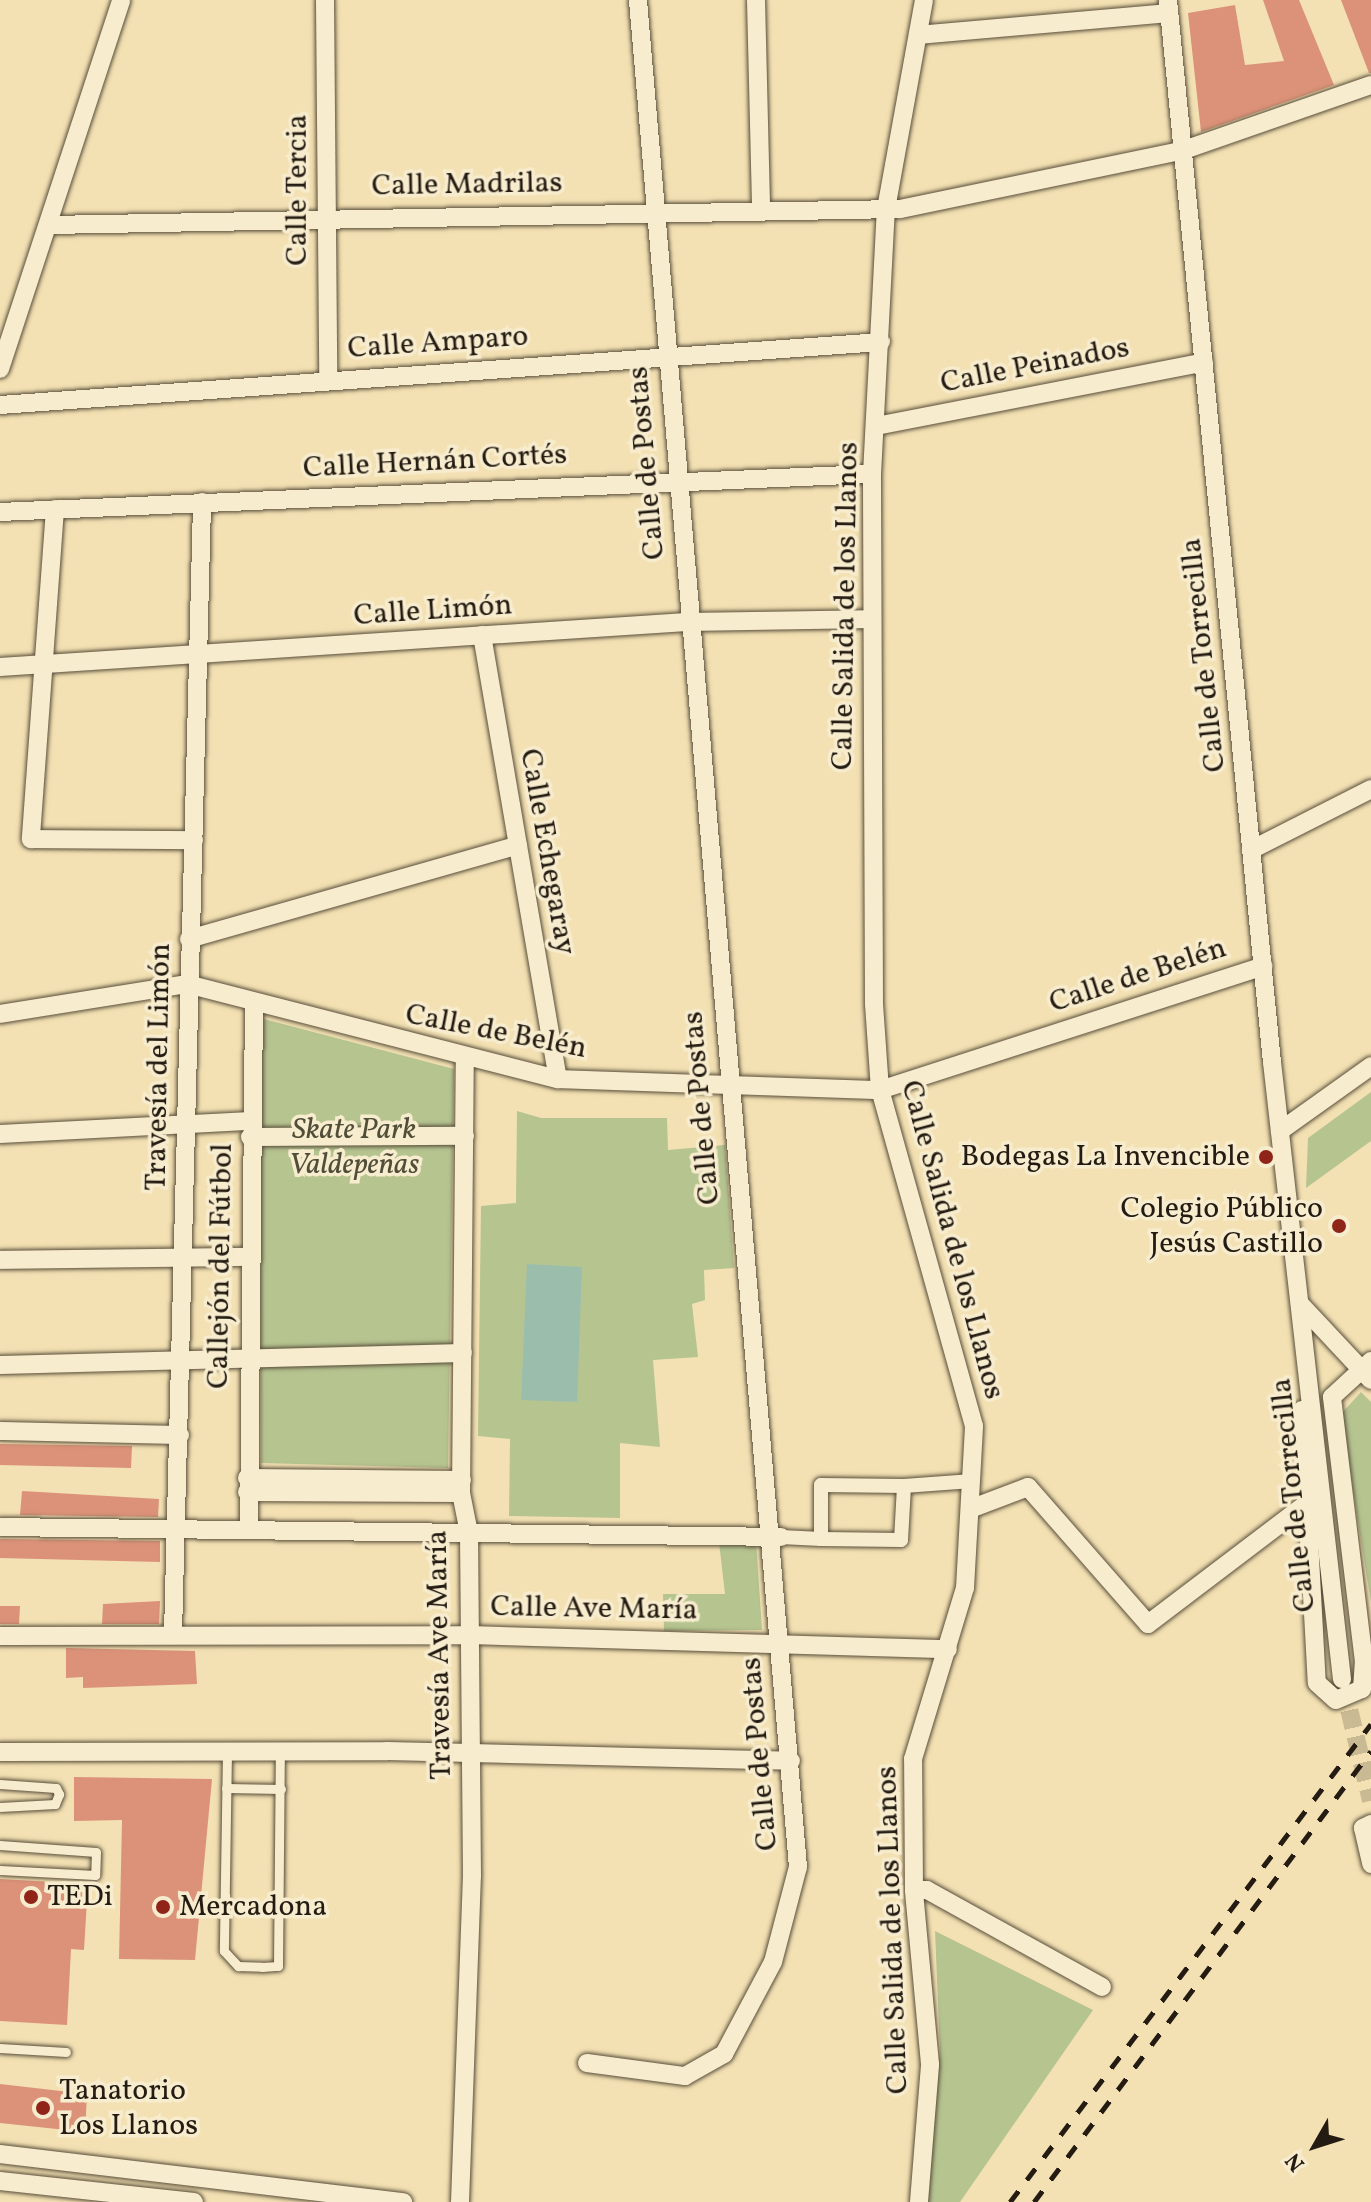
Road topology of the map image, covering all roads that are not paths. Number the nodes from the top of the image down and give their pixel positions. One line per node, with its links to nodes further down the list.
1 (121, 0): 14 (street)
2 (325, 0): 13 (street, Calle Tercia)
3 (638, 0): 11 (street, Calle de Postas)
4 (756, 0): 12 (street)
5 (924, 0): 7 (street, Calle Salida de los Llanos)
6 (1169, 6): 7 (street); 9 (street, Calle de Torrecilla)
7 (918, 35): 10 (street, Calle Salida de los Llanos)
8 (1371, 85): 9 (street, Calle Madrilas)
9 (1181, 151): 10 (street, Calle Madrilas); 17 (street, Calle de Torrecilla)
10 (886, 209): 12 (street, Calle Madrilas); 15 (street, Calle Salida de los Llanos)
11 (656, 210): 12 (street, Calle Madrilas); 13 (street, Calle Madrilas); 16 (street, Calle de Postas)
12 (761, 210)
13 (325, 216): 14 (street, Calle Madrilas); 19 (street, Calle Tercia)
14 (49, 225): 18 (street)
15 (881, 342): 16 (street, Calle Amparo); 21 (street, Calle Salida de los Llanos)
16 (666, 354): 19 (street, Calle Amparo); 23 (street, Calle de Postas)
17 (1204, 362): 21 (street, Calle Peinados); 36 (street, Calle de Torrecilla)
18 (0, 369)
19 (328, 379): 20 (street, Calle Amparo)
20 (0, 405)
21 (876, 426): 22 (street, Calle Salida de los Llanos)
22 (872, 474): 23 (street, Calle Hernán Cortés); 27 (street, Calle Salida de los Llanos)
23 (676, 478): 24 (street, Calle Hernán Cortés); 28 (street, Calle de Postas)
24 (202, 502): 25 (street, Calle Hernán Cortés); 30 (street, Travesía del Limón)
25 (55, 509): 26 (street, Calle Hernán Cortés); 31 (street)
26 (0, 512)
27 (870, 619): 28 (street, Calle Limón); 46 (street, Calle Salida de los Llanos)
28 (687, 622): 29 (street, Calle Limón); 45 (street, Calle de Postas)
29 (482, 635): 30 (street, Calle Limón); 35 (street, Calle Echegaray)
30 (199, 656): 31 (street, Calle Limón); 34 (street, Travesía del Limón)
31 (43, 666): 32 (street, Calle Limón); 34 (street)
32 (0, 667)
33 (1371, 789): 36 (street)
34 (194, 840): 37 (street, Travesía del Limón)
35 (518, 845): 37 (street); 44 (street, Calle Echegaray)
36 (1251, 850): 38 (street, Calle de Torrecilla)
37 (189, 939): 39 (street, Travesía del Limón)
38 (1263, 966): 46 (street, Calle de Belén); 49 (street, Calle de Torrecilla)
39 (187, 984): 40 (street, Calle de Belén); 41 (street); 47 (street, Travesía del Limón)
40 (254, 1002): 42 (street, Calle de Belén); 48 (street, Callejón del Fútbol)
41 (0, 1014)
42 (465, 1060): 44 (street, Calle de Belén); 51 (street, Travesía Ave María)
43 (1371, 1066): 49 (street)
44 (558, 1079): 45 (street, Calle de Belén)
45 (729, 1084): 46 (street, Calle de Belén); 74 (street, Calle de Postas)
46 (880, 1090): 64 (street, Calle Salida de los Llanos)
47 (186, 1120): 48 (street); 50 (street); 52 (street, Travesía del Limón)
48 (250, 1129): 51 (street); 53 (street, Callejón del Fútbol)
49 (1280, 1131): 55 (street, Calle de Torrecilla)
50 (0, 1134)
51 (465, 1136): 57 (street, Travesía Ave María)
52 (183, 1257): 53 (street); 54 (street); 59 (street, Travesía del Limón)
53 (247, 1257): 58 (street, Callejón del Fútbol)
54 (0, 1260)
55 (1294, 1263): 56 (street, Calle de Torrecilla); 68 (street)
56 (1300, 1304): 61 (street); 81 (street, Calle de Torrecilla)
57 (463, 1353): 58 (street); 67 (street, Travesía Ave María)
58 (247, 1358): 59 (street); 65 (street, Callejón del Fútbol)
59 (180, 1360): 60 (street); 63 (street, Travesía del Limón)
60 (0, 1365)
61 (1367, 1370): 68 (street)
62 (0, 1431): 63 (street)
63 (180, 1435): 71 (street, Travesía del Limón)
64 (972, 1481): 66 (street); 69 (street, Calle Salida de los Llanos)
65 (247, 1485): 67 (street); 72 (street, Callejón del Fútbol)
66 (904, 1486): 75 (street); 75 (street)
67 (461, 1487): 73 (street, Travesía Ave María)
68 (1306, 1504): 69 (street)
69 (970, 1509): 80 (street, Calle Salida de los Llanos)
70 (0, 1527): 71 (street)
71 (179, 1529): 72 (street); 76 (street, Travesía del Limón)
72 (249, 1530): 73 (street)
73 (469, 1533): 74 (street); 77 (street, Travesía Ave María)
74 (772, 1534): 75 (street); 79 (street, Calle de Postas)
75 (821, 1539)
76 (173, 1634): 77 (street, Calle Ave María); 78 (street, Calle Ave María)
77 (470, 1635): 79 (street, Calle Ave María); 85 (street, Travesía Ave María)
78 (0, 1636)
79 (779, 1640): 80 (street, Calle Ave María); 86 (street, Calle de Postas)
80 (948, 1649): 95 (street, Calle Salida de los Llanos)
81 (1342, 1679)
82 (227, 1751): 83 (street); 84 (street); 88 (lane)
83 (280, 1751): 85 (street); 89 (lane)
84 (0, 1752)
85 (471, 1752): 86 (street); 104 (street, Travesía Ave María)
86 (791, 1761): 99 (street, Calle de Postas)
87 (0, 1784): 90 (lane)
88 (226, 1788): 89 (lane); 89 (lane)
89 (281, 1789)
90 (0, 1807)
91 (1371, 1824): 93 (street)
92 (0, 1845): 94 (lane)
93 (1371, 1864)
94 (0, 1870)
95 (914, 1890): 96 (street); 105 (street, Calle Salida de los Llanos)
96 (1102, 1987)
97 (0, 2048): 98 (lane)
98 (66, 2052)
99 (587, 2063)
100 (0, 2154): 103 (street)
101 (0, 2181): 102 (street)
102 (194, 2202)
103 (403, 2202)
104 (460, 2202)
105 (919, 2202)

